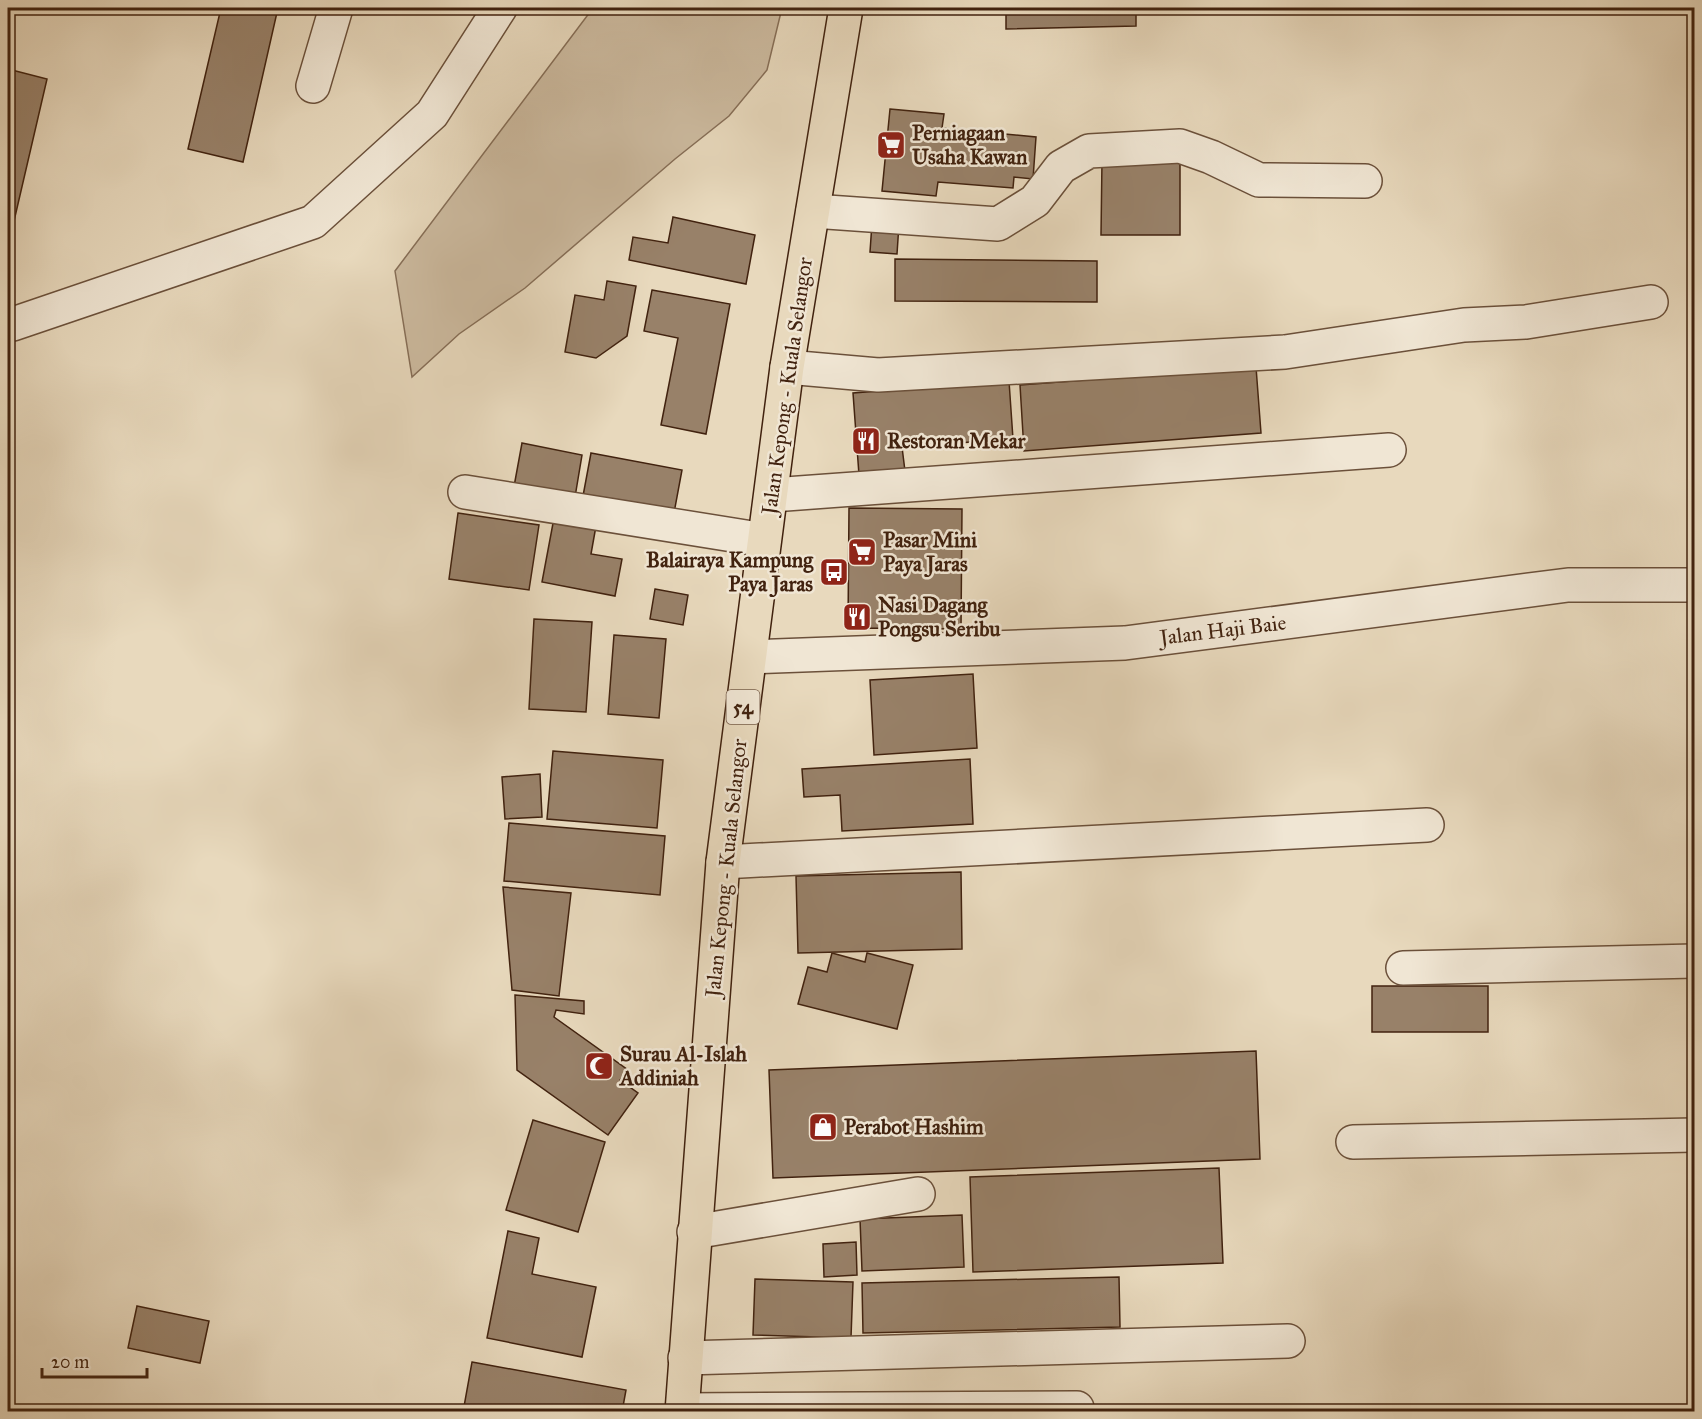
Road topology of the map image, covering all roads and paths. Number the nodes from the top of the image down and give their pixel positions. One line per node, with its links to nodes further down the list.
1 (336, 8): 4 (street)
2 (500, 8): 8 (street)
3 (846, 8): 6 (highway, Jalan Kepong - Kuala Selangor / 54)
4 (313, 86)
5 (1365, 181): 6 (street)
6 (813, 211): 9 (highway, Jalan Kepong - Kuala Selangor / 54)
7 (1651, 302): 9 (street)
8 (8, 324)
9 (787, 367): 12 (highway, Jalan Kepong - Kuala Selangor / 54)
10 (1389, 450): 12 (street)
11 (465, 492): 13 (street)
12 (772, 495): 13 (highway, Jalan Kepong - Kuala Selangor / 54)
13 (764, 540): 15 (highway, Jalan Kepong - Kuala Selangor / 54)
14 (1695, 585): 15 (street, Jalan Haji Baie)
15 (750, 657): 17 (highway, Jalan Kepong - Kuala Selangor / 54)
16 (1427, 825): 17 (street)
17 (723, 862): 23 (highway, Jalan Kepong - Kuala Selangor / 54)
18 (1695, 961): 19 (street)
19 (1403, 968)
20 (1695, 1135): 21 (street)
21 (1353, 1142)
22 (918, 1194): 23 (street)
23 (694, 1232): 25 (highway, Jalan Kepong - Kuala Selangor / 54)
24 (1287, 1341): 25 (street)
25 (686, 1358): 27 (highway, Jalan Kepong - Kuala Selangor / 54)
26 (1077, 1408): 27 (street)
27 (682, 1411)

